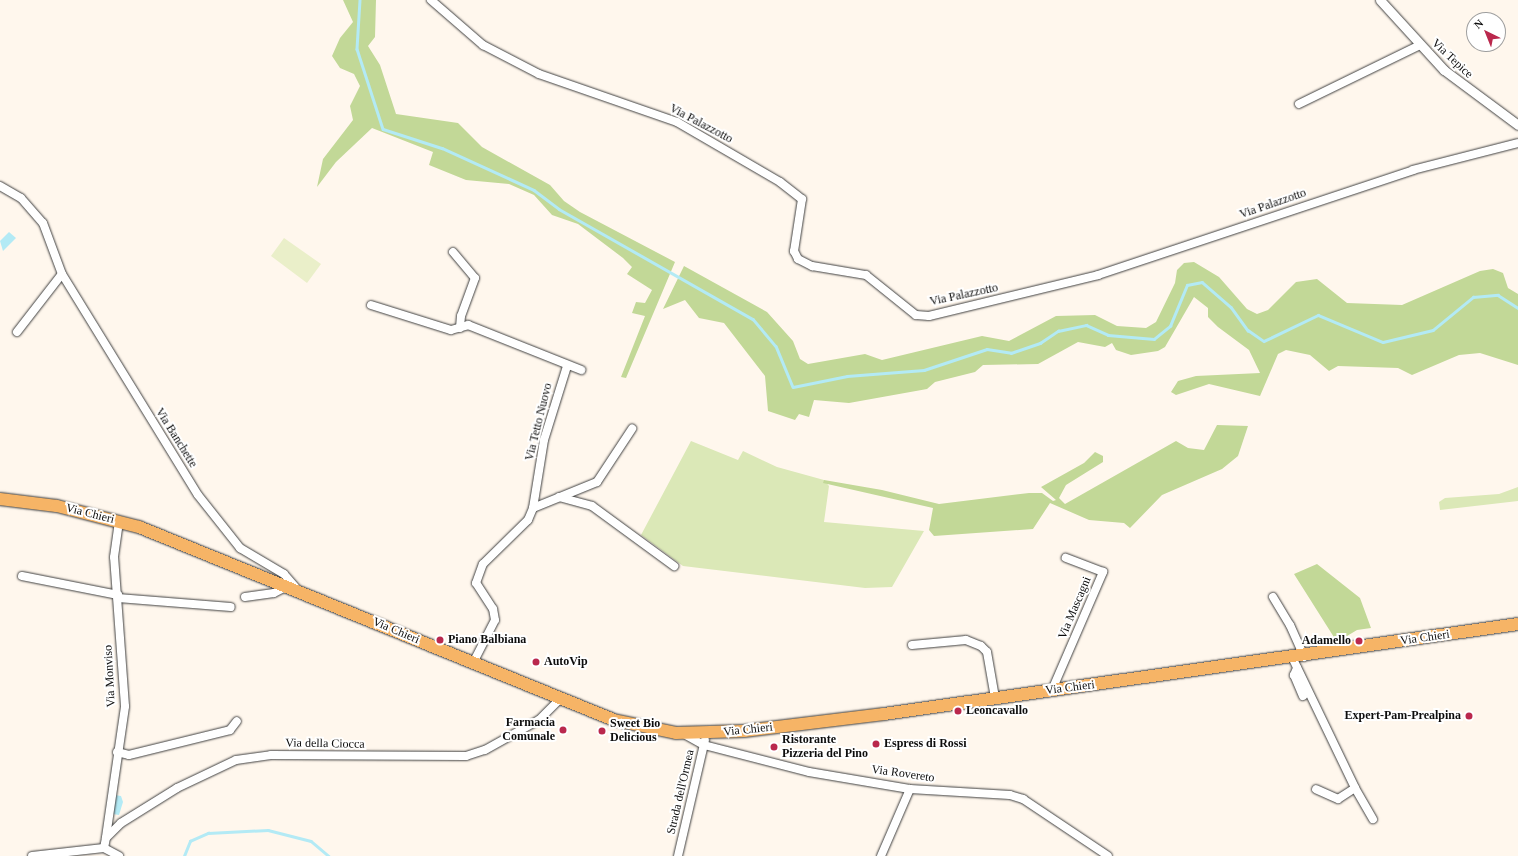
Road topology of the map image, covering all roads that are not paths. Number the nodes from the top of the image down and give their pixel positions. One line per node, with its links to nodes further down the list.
1 (431, 0): 6 (street, Via Palazzotto)
2 (1380, 0): 3 (street, Via Tepice)
3 (1420, 45): 4 (street); 5 (street, Via Tepice)
4 (1299, 104)
5 (1518, 125)
6 (1518, 142)
7 (0, 186): 9 (street, Via Banchette)
8 (453, 252): 11 (street)
9 (62, 274): 12 (street); 23 (street, Via Banchette)
10 (371, 305): 11 (street)
11 (460, 328): 13 (street)
12 (17, 332)
13 (567, 366): 14 (street); 18 (street, Via Tetto Nuovo)
14 (582, 370)
15 (632, 429): 16 (street)
16 (559, 498): 18 (street); 21 (street)
17 (0, 499): 19 (main road, Via Chieri)
18 (533, 508): 33 (street, Via Tetto Nuovo)
19 (118, 521): 23 (main road, Via Chieri); 24 (street, Via Monviso)
20 (1066, 558): 34 (street, Via Mascagni)
21 (674, 566)
22 (22, 576): 24 (street)
23 (293, 588): 26 (street); 33 (main road, Via Chieri)
24 (118, 597): 27 (street); 40 (street, Via Monviso)
25 (1273, 597): 32 (street)
26 (245, 598)
27 (231, 607)
28 (1518, 624): 31 (main road, Via Chieri)
29 (1518, 633): 31 (main road, Via Chieri)
30 (912, 645): 36 (street)
31 (1327, 654): 32 (main road, Via Chieri)
32 (1298, 661): 34 (main road, Via Chieri); 35 (street); 41 (street)
33 (473, 663): 37 (main road, Via Chieri)
34 (1052, 690): 36 (main road, Via Chieri)
35 (1303, 696)
36 (996, 698): 39 (main road, Via Chieri)
37 (560, 699): 39 (main road, Via Chieri); 45 (street, Via della Ciocca)
38 (237, 721): 40 (street)
39 (705, 739): 42 (street, Via Rovereto); 49 (street, Strada dell'Ormea)
40 (117, 752): 45 (street, Via Monviso)
41 (1355, 788): 43 (street); 44 (street)
42 (910, 789): 50 (street); 51 (street, Via Rovereto)
43 (1316, 789)
44 (1373, 819)
45 (106, 838): 46 (street)
46 (104, 848): 47 (street); 48 (street)
47 (32, 856)
48 (119, 856)
49 (678, 856)
50 (881, 856)
51 (1108, 856)

